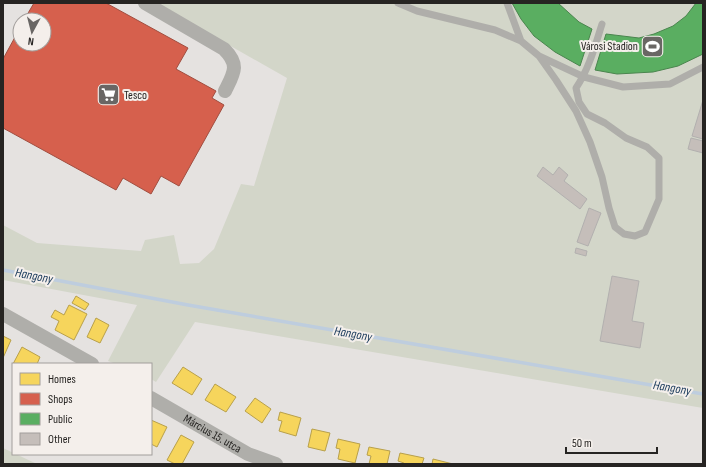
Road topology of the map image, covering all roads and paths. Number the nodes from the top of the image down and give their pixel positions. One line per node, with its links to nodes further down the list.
1 (145, 3): 9 (street)
2 (398, 3): 5 (lane)
3 (507, 3): 5 (lane)
4 (602, 24): 8 (lane)
5 (521, 41): 6 (lane)
6 (538, 56): 8 (lane); 8 (lane)
7 (703, 67): 8 (lane)
8 (584, 77)
9 (225, 92)
10 (3, 314): 11 (street)
11 (90, 363)
12 (152, 399): 13 (street, Március 15. utca)
13 (245, 459): 14 (street, Március 15. utca)
14 (276, 464)

